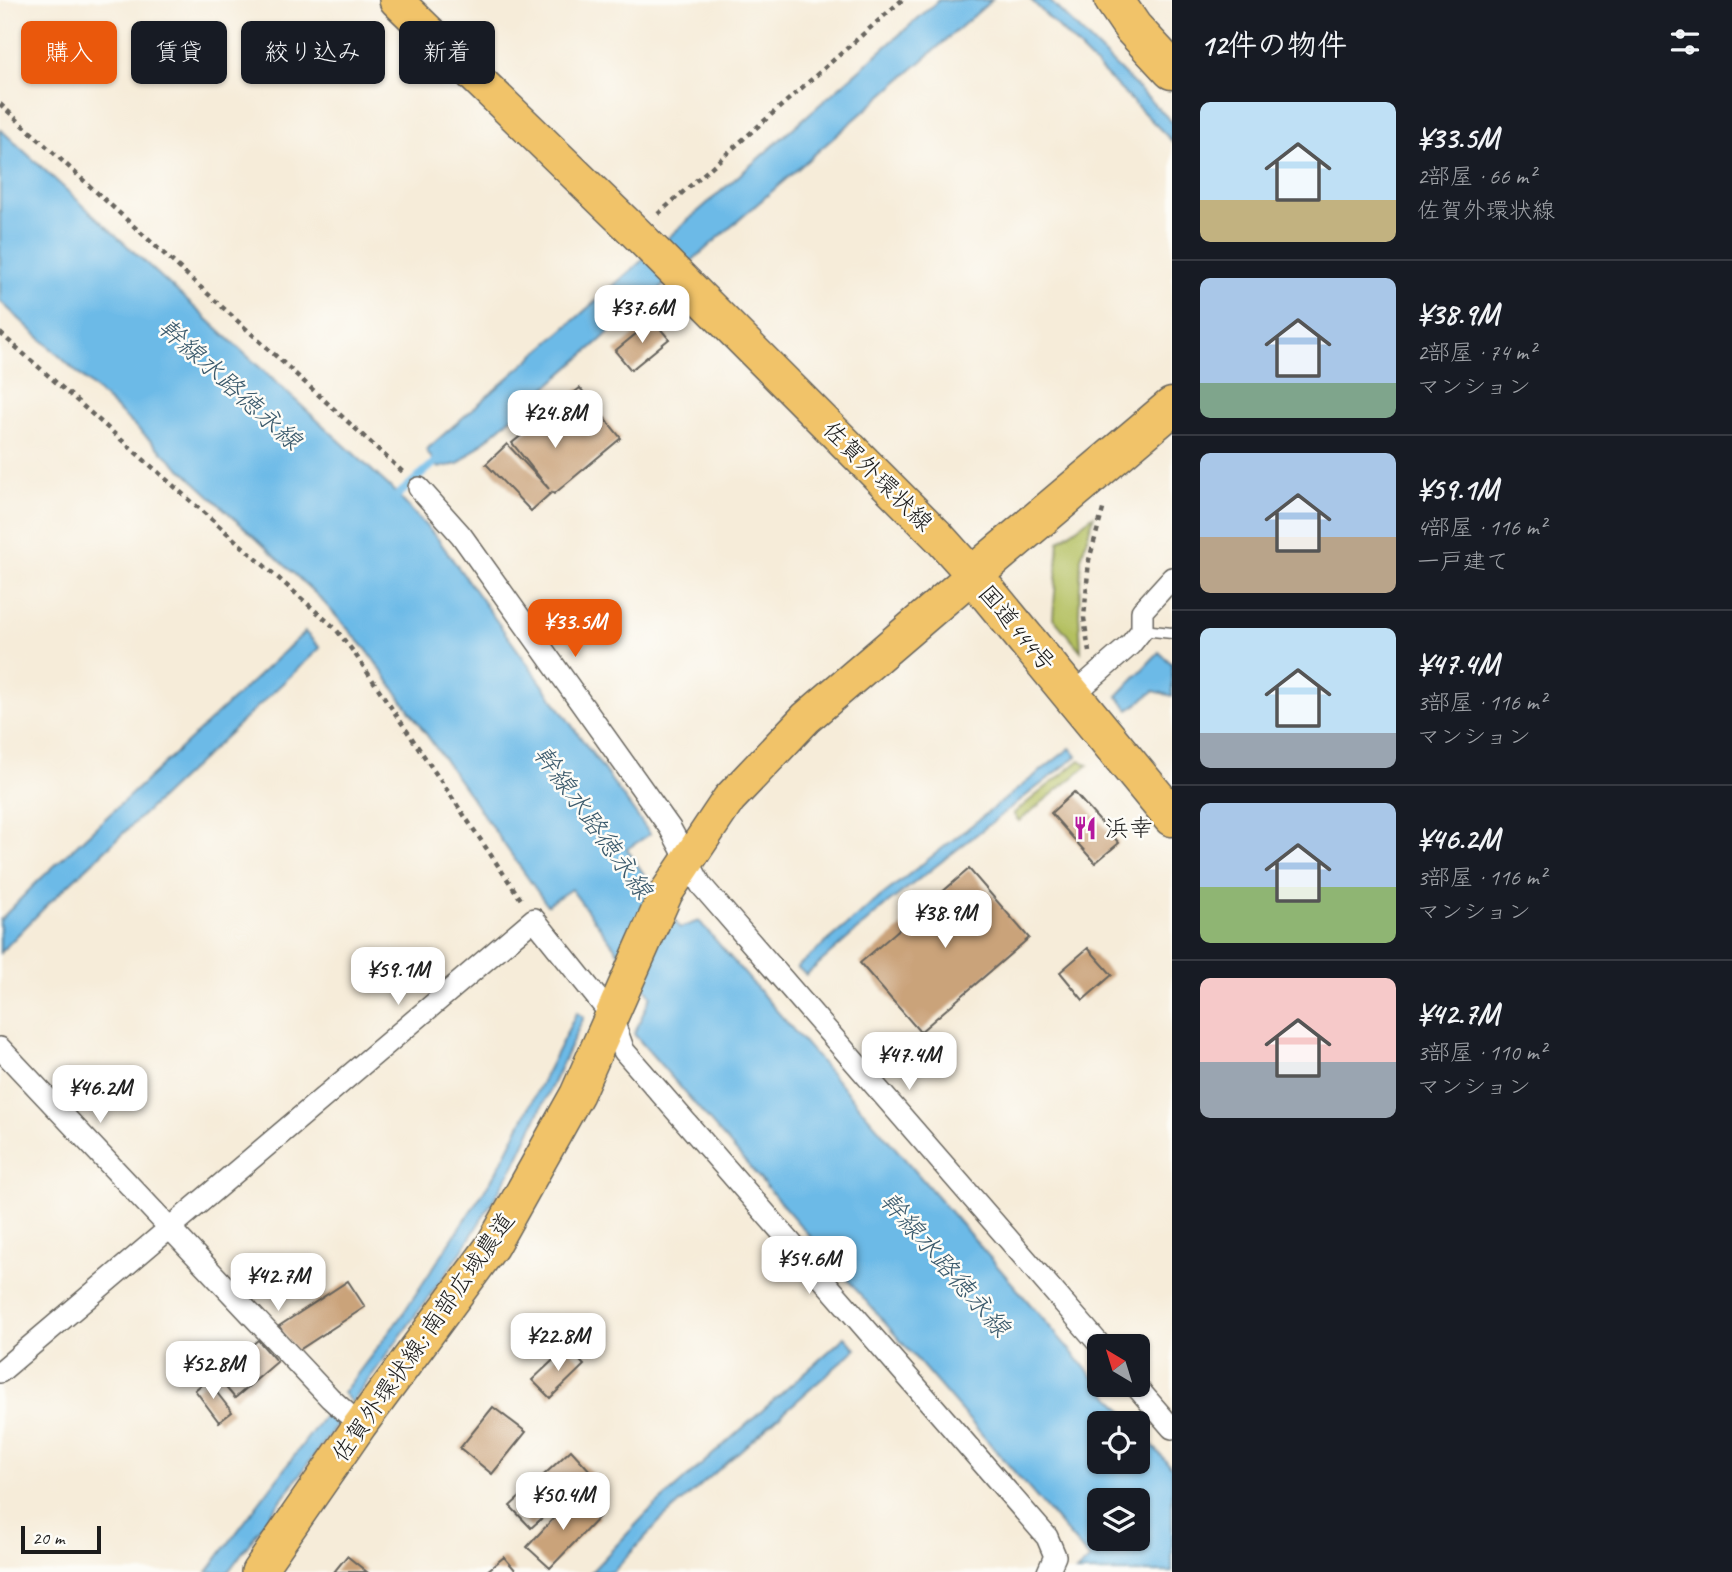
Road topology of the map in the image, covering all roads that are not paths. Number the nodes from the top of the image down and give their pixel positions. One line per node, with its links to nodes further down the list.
1 (396, 0): 6 (main road, 佐賀外環状線)
2 (1114, 0): 3 (highway)
3 (1172, 70)
4 (1172, 407): 6 (highway, 国道444号)
5 (413, 482): 12 (street)
6 (973, 575): 10 (highway, 国道444号); 12 (main road)
7 (1172, 578): 8 (street)
8 (1142, 631): 9 (lane); 10 (street)
9 (1172, 633)
10 (1083, 686): 11 (highway, 国道444号)
11 (1172, 817)
12 (686, 861): 13 (main road, 佐賀外環状線; 南部広域農道); 16 (street)
13 (611, 1015): 15 (street); 19 (main road, 佐賀外環状線; 南部広域農道); 22 (street)
14 (0, 1048): 15 (street)
15 (169, 1228): 17 (street); 19 (street)
16 (1091, 1334)
17 (0, 1372)
18 (1145, 1397): 20 (street)
19 (360, 1425): 21 (main road, 佐賀外環状線; 南部広域農道)
20 (1172, 1427)
21 (258, 1572)
22 (1048, 1572)

